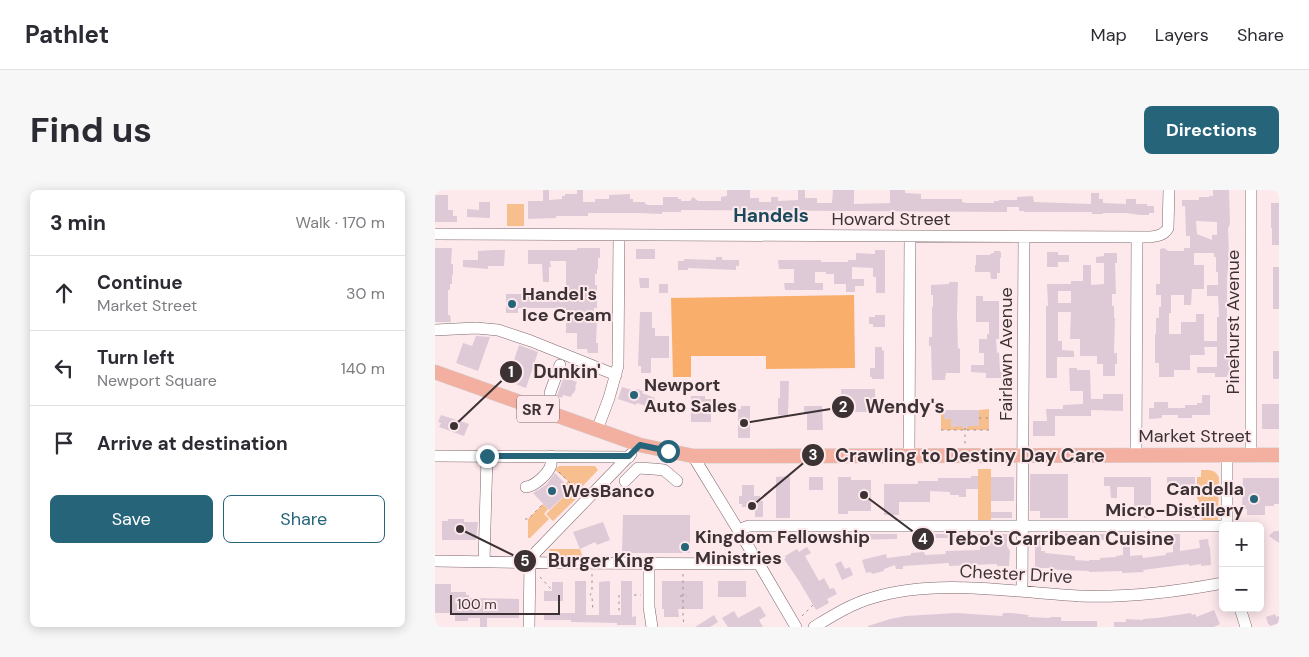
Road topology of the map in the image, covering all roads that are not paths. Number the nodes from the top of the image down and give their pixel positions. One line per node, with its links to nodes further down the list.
1 (1169, 190): 7 (street, Howard Street)
2 (1251, 190): 20 (street, Pinehurst Avenue)
3 (435, 234): 4 (street, Howard Street)
4 (619, 235): 5 (street, Howard Street); 11 (street)
5 (910, 236): 6 (street, Howard Street); 17 (street)
6 (1024, 237): 7 (street, Howard Street); 18 (street, Fairlawn Avenue)
7 (1137, 237): 15 (street)
8 (435, 330): 11 (street)
9 (560, 365): 12 (street)
10 (435, 372): 13 (main road, Market Street / SR 7)
11 (616, 375): 13 (street)
12 (550, 393)
13 (597, 430): 14 (main road, Market Street / SR 7)
14 (640, 445): 23 (street); 24 (main road, Market Street / SR 7)
15 (1136, 454): 18 (main road, Market Street / SR 7); 19 (main road, Market Street / SR 7)
16 (1279, 454): 20 (main road, Market Street / SR 7)
17 (909, 455): 18 (main road, Market Street / SR 7); 24 (main road, Market Street / SR 7)
18 (1023, 455): 30 (street, Fairlawn Avenue)
19 (1227, 455): 20 (main road, Market Street / SR 7); 29 (street)
20 (1251, 455)
21 (435, 456): 22 (street)
22 (487, 456): 25 (street); 35 (street)
23 (629, 456): 25 (street); 33 (street)
24 (693, 456): 32 (street)
25 (550, 462): 28 (street)
26 (625, 480): 27 (street)
27 (677, 481)
28 (525, 487)
29 (1227, 522)
30 (1022, 525): 31 (street); 32 (street); 41 (street, Fairlawn Avenue)
31 (1219, 526)
32 (738, 530): 39 (street)
33 (546, 542): 36 (street); 37 (street)
34 (435, 561): 35 (street)
35 (484, 562): 36 (street)
36 (530, 562): 37 (street); 44 (street)
37 (555, 563): 38 (street)
38 (649, 563): 39 (street); 45 (street)
39 (759, 564): 43 (street)
40 (1219, 584): 41 (street, Chester Drive)
41 (1022, 591): 46 (street, Chester Drive)
42 (1241, 612): 47 (street)
43 (799, 622)
44 (529, 627)
45 (652, 627)
46 (814, 627)
47 (1246, 627)

